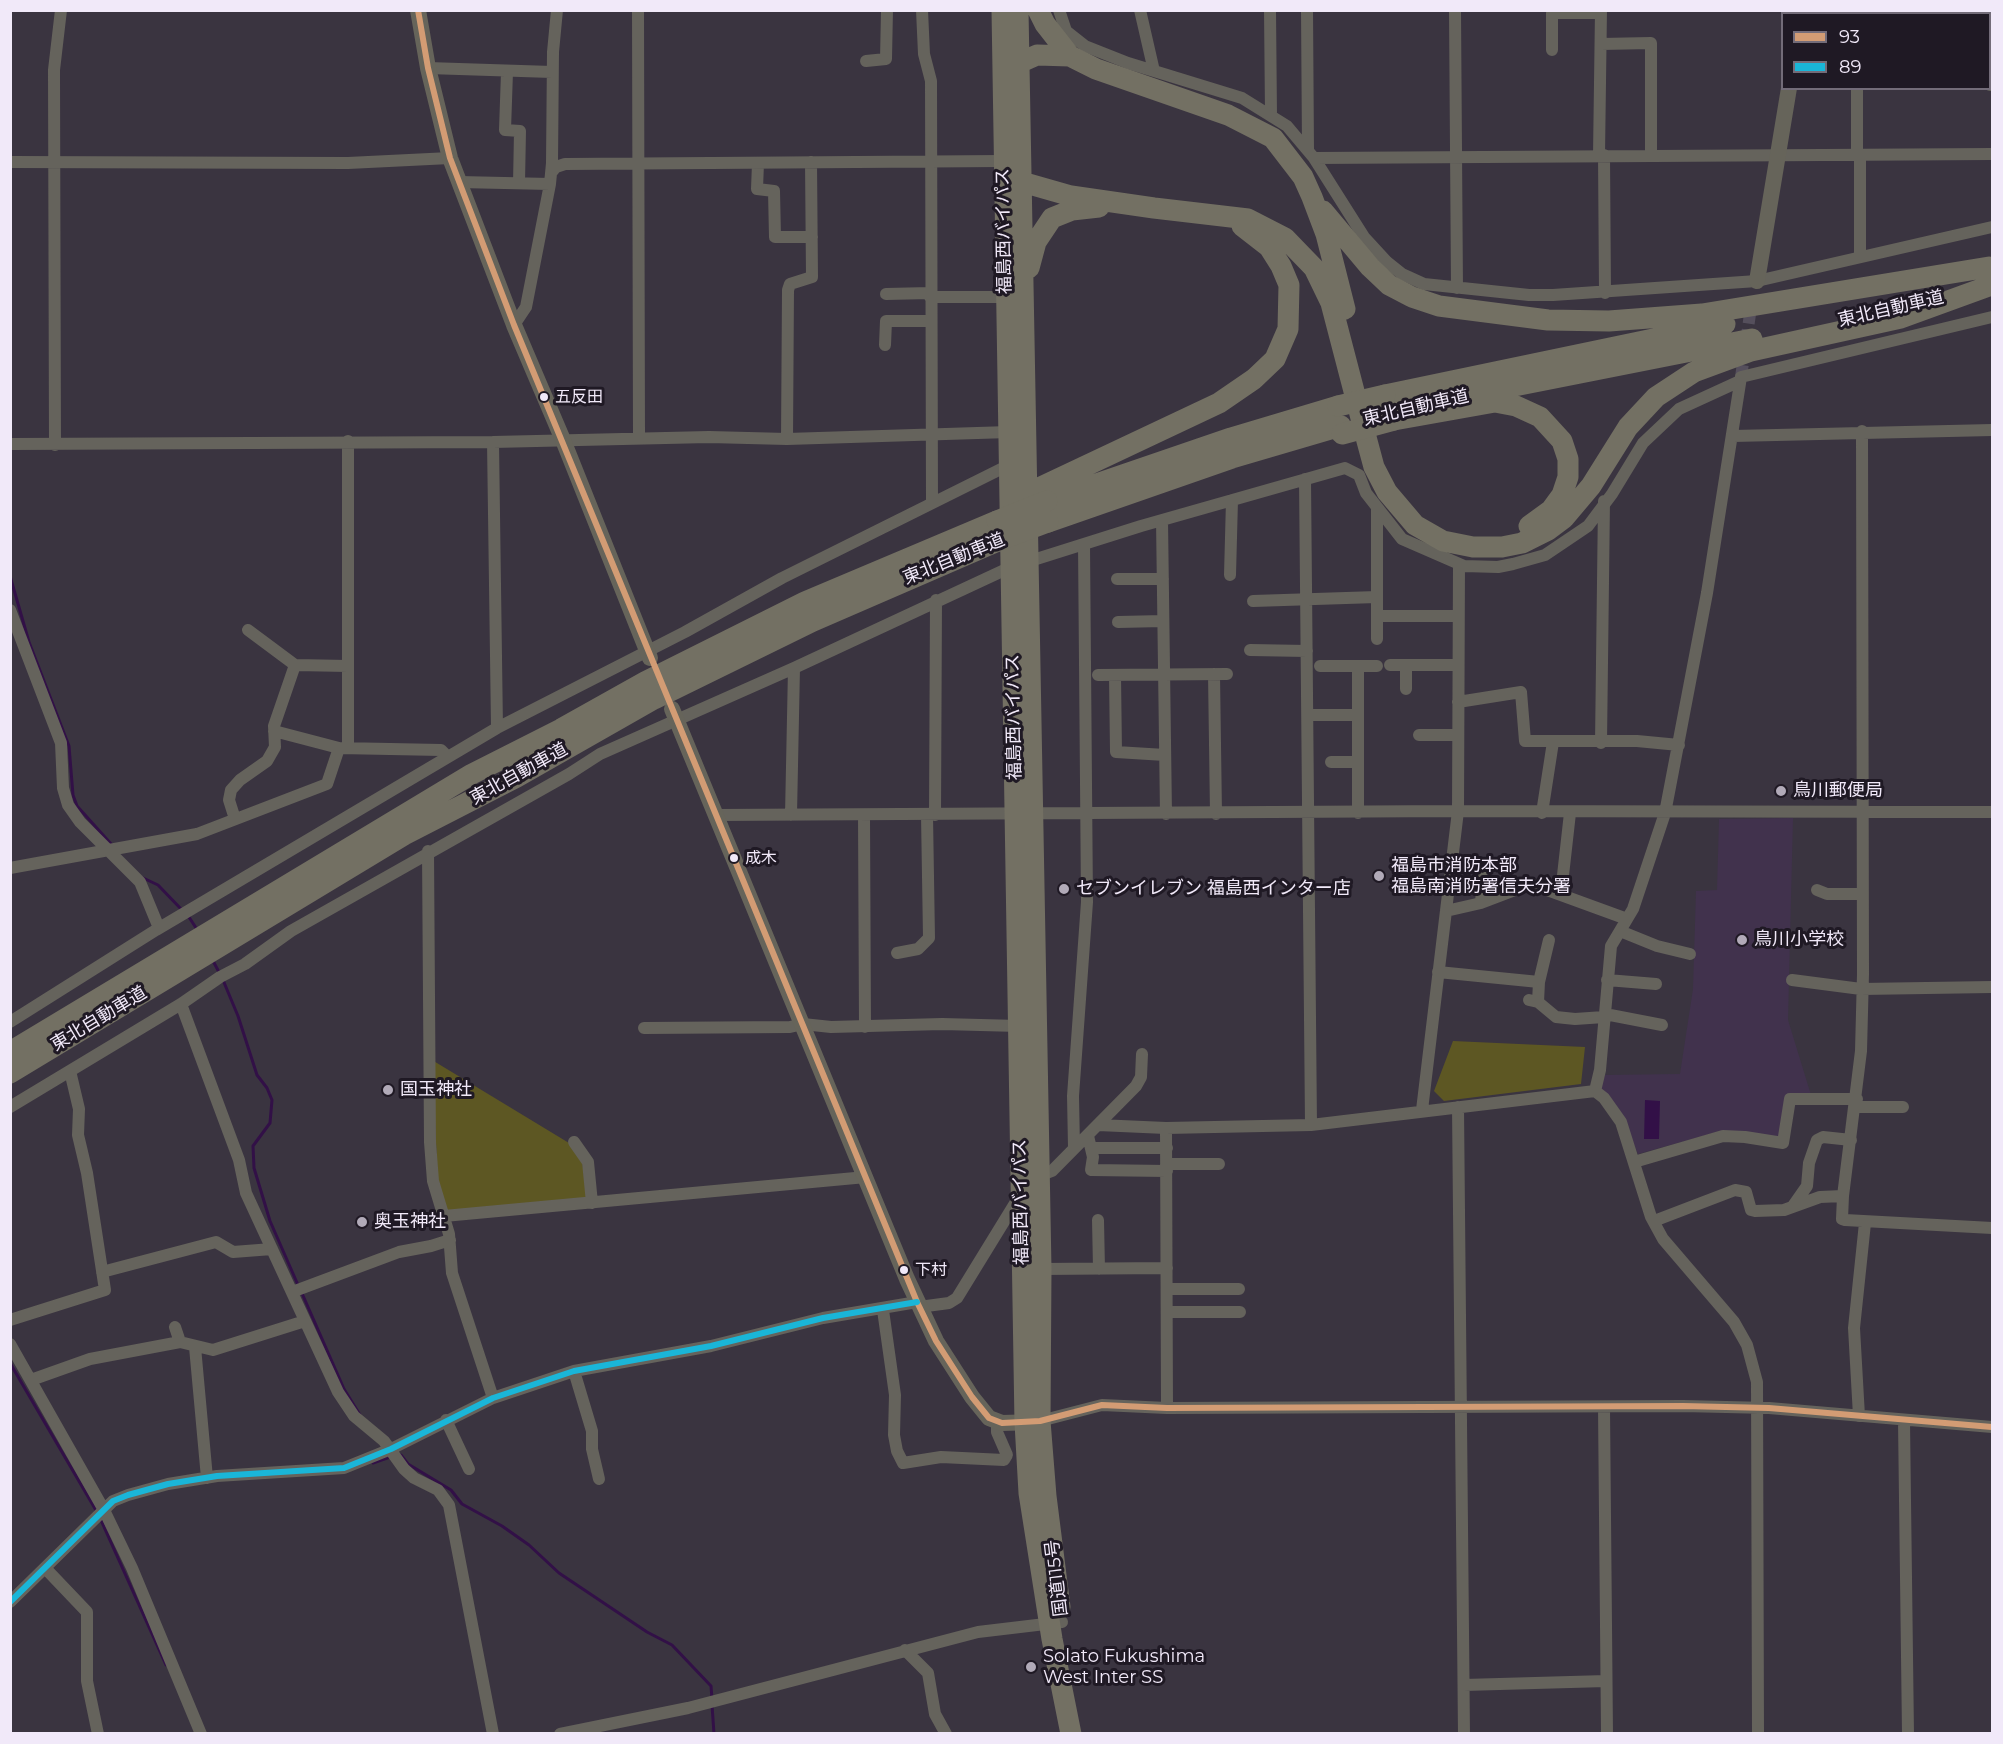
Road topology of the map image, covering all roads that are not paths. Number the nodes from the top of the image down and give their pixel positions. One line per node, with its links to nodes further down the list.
1 (61, 10): 42 (street)
2 (418, 10): 21 (street)
3 (557, 10): 24 (street)
4 (638, 10): 43 (street)
5 (887, 10): 19 (street)
6 (922, 10): 37 (street)
7 (1002, 10): 25 (highway, 福島西バイパス)
8 (1018, 10): 20 (highway, 福島西バイパス)
9 (1038, 10): 18 (highway)
10 (1059, 10): 22 (street)
11 (1140, 10): 22 (street)
12 (1270, 10): 28 (street)
13 (1307, 10): 29 (street)
14 (1455, 10): 34 (street)
15 (1601, 12): 16 (street); 17 (street)
16 (1600, 44): 33 (street); 35 (street)
17 (1552, 50)
18 (1070, 56): 20 (highway); 48 (highway)
19 (866, 61)
20 (1019, 63): 25 (highway); 46 (highway, 福島西バイパス)
21 (428, 68): 23 (street); 36 (street)
22 (1154, 71): 28 (street)
23 (507, 72): 24 (street); 47 (street)
24 (552, 72): 44 (street)
25 (1002, 83): 38 (highway, 福島西バイパス)
26 (1789, 90): 30 (street)
27 (1857, 90): 31 (street)
28 (1271, 115): 29 (street)
29 (1311, 154): 34 (street); 55 (street)
30 (1777, 154): 31 (street); 33 (street); 56 (street)
31 (1858, 154): 32 (street); 53 (street)
32 (1992, 154)
33 (1651, 155): 35 (street)
34 (1456, 156): 35 (street); 55 (street)
35 (1602, 156): 57 (street)
36 (450, 159): 42 (street); 45 (street)
37 (932, 161): 38 (street); 40 (street); 59 (street)
38 (1002, 161): 46 (highway); 60 (highway, 福島西バイパス)
39 (10, 162): 42 (street)
40 (811, 162): 41 (street); 52 (street)
41 (758, 163): 43 (street); 52 (street)
42 (54, 164): 79 (street)
43 (638, 165): 44 (street); 73 (street)
44 (550, 178): 47 (street); 63 (street)
45 (459, 182): 47 (street); 63 (street)
46 (1022, 182): 49 (highway); 60 (highway, 福島西バイパス)
47 (519, 183)
48 (1312, 196): 54 (highway); 66 (highway)
49 (1120, 204): 50 (highway); 60 (highway)
50 (1229, 216): 54 (highway); 82 (highway)
51 (1992, 227): 53 (street)
52 (812, 237): 74 (street)
53 (1860, 257): 56 (street)
54 (1990, 276): 66 (highway, 東北自動車道)
55 (1456, 288): 57 (street)
56 (1755, 289): 57 (street)
57 (1605, 293)
58 (886, 294): 59 (street)
59 (930, 295): 60 (street); 62 (street)
60 (1013, 297): 70 (highway, 福島西バイパス); 91 (highway, 福島西バイパス)
61 (1992, 317): 65 (street)
62 (930, 321): 64 (street); 71 (street)
63 (514, 325): 75 (street)
64 (885, 345)
65 (1740, 381): 72 (street); 84 (street)
66 (1390, 409): 67 (highway, 東北自動車道)
67 (1340, 422): 82 (highway, 東北自動車道); 88 (highway, 東北自動車道, bridge)
68 (1992, 430): 69 (street)
69 (1862, 431): 72 (street); 139 (street)
70 (1009, 432): 71 (street); 80 (highway, 福島西バイパス)
71 (932, 435): 74 (street); 85 (street)
72 (1733, 436): 132 (street)
73 (639, 438): 74 (street); 75 (street)
74 (787, 439)
75 (563, 440): 77 (street); 108 (street)
76 (348, 441): 77 (street); 79 (street); 113 (street)
77 (493, 442): 126 (street)
78 (10, 444): 79 (street)
79 (55, 445)
80 (1010, 465): 85 (street); 91 (highway, 福島西バイパス)
81 (1305, 479): 83 (street); 86 (street); 98 (street)
82 (1044, 494): 88 (highway)
83 (1232, 500): 87 (street); 92 (street)
84 (1604, 501): 90 (street); 131 (street)
85 (932, 503): 108 (street)
86 (1377, 508): 90 (street); 95 (street)
87 (1162, 520): 89 (street); 94 (street)
88 (998, 523): 167 (highway, 東北自動車道); 167 (highway, 東北自動車道)
89 (1084, 544): 91 (street); 146 (street)
90 (1459, 564): 101 (street)
91 (1020, 565): 96 (street); 153 (highway, 福島西バイパス)
92 (1230, 575)
93 (1117, 579): 94 (street)
94 (1163, 579): 102 (street)
95 (1377, 597): 98 (street); 100 (street)
96 (936, 600): 117 (street); 152 (street)
97 (1253, 600): 98 (street)
98 (1307, 600): 107 (street)
99 (10, 610): 155 (street)
100 (1377, 616): 101 (street); 105 (street)
101 (1458, 616): 112 (street)
102 (1164, 621): 103 (street); 118 (street)
103 (1118, 622)
104 (248, 630): 109 (street)
105 (1377, 639)
106 (1250, 650): 107 (street)
107 (1307, 651): 124 (street)
108 (648, 655): 126 (street)
109 (295, 664): 113 (street); 127 (street)
110 (1390, 665): 111 (street)
111 (1406, 665): 112 (street); 121 (street)
112 (1458, 665): 122 (street)
113 (348, 666): 133 (street)
114 (1320, 666): 115 (street)
115 (1358, 666): 116 (street); 125 (street)
116 (1377, 666)
117 (794, 668): 123 (street); 150 (street)
118 (1164, 674): 120 (street); 134 (street); 148 (street)
119 (1098, 675): 120 (street)
120 (1115, 675): 134 (street)
121 (1406, 689)
122 (1458, 702): 129 (street); 130 (street)
123 (674, 714): 149 (street); 156 (street)
124 (1308, 715): 125 (street); 141 (street)
125 (1358, 715): 137 (street)
126 (497, 728): 135 (street)
127 (274, 731): 133 (street); 154 (street)
128 (1419, 735): 129 (street)
129 (1458, 735): 138 (street)
130 (1553, 742): 131 (street); 143 (street)
131 (1601, 743): 132 (street)
132 (1679, 745): 145 (street)
133 (343, 747): 135 (street); 154 (street)
134 (1165, 755): 147 (street)
135 (448, 757): 165 (street)
136 (1332, 762): 137 (street)
137 (1358, 762): 142 (street)
138 (1458, 811): 142 (street); 143 (street); 163 (street)
139 (1862, 812): 140 (street); 145 (street); 161 (street)
140 (1992, 812)
141 (1308, 813): 142 (street); 148 (street); 198 (street)
142 (1358, 813)
143 (1542, 813): 144 (street)
144 (1570, 813): 145 (street); 160 (street)
145 (1665, 813): 164 (street)
146 (1086, 814): 147 (street); 153 (street); 203 (street)
147 (1166, 814): 148 (street)
148 (1216, 814)
149 (716, 815): 150 (street); 182 (street)
150 (791, 815): 151 (street)
151 (864, 815): 152 (street); 185 (street)
152 (931, 815): 153 (street); 169 (street)
153 (1024, 815): 184 (highway, 福島西バイパス); 209 (highway, 福島西バイパス)
154 (235, 819): 155 (street)
155 (110, 850): 157 (street); 165 (street)
156 (428, 851): 179 (street); 215 (street)
157 (10, 868)
158 (1483, 876): 162 (street)
159 (1817, 890): 161 (street)
160 (1561, 893): 162 (street); 164 (street)
161 (1862, 894): 178 (street)
162 (1481, 903): 163 (street)
163 (1446, 911): 172 (street)
164 (1627, 919): 166 (street)
165 (159, 928): 181 (street)
166 (1620, 931): 170 (street); 173 (street)
167 (213, 939): 171 (highway, 東北自動車道)
168 (1549, 940): 175 (street)
169 (897, 953)
170 (1690, 954)
171 (169, 965): 187 (highway, 東北自動車道); 190 (highway, 東北自動車道)
172 (1438, 972): 175 (street); 196 (street)
173 (1607, 980): 176 (street); 180 (street)
174 (1792, 980): 178 (street)
175 (1539, 982): 180 (street)
176 (1656, 984)
177 (1992, 987): 178 (street)
178 (1861, 989): 192 (street)
179 (181, 1004): 189 (street); 221 (street)
180 (1605, 1015): 183 (street); 191 (street)
181 (10, 1022)
182 (803, 1024): 185 (street); 186 (street); 210 (street)
183 (1662, 1025)
184 (1019, 1026): 185 (street); 211 (highway, 福島西バイパス)
185 (865, 1027)
186 (644, 1028)
187 (10, 1053)
188 (1142, 1054): 197 (street)
189 (70, 1071): 193 (street); 225 (street)
190 (10, 1073)
191 (1595, 1091): 194 (street); 206 (street)
192 (1856, 1103): 195 (street); 201 (street); 206 (street)
193 (10, 1107)
194 (1458, 1107): 196 (street); 242 (street)
195 (1903, 1107)
196 (1422, 1110): 198 (street)
197 (1098, 1125): 199 (street); 200 (street)
198 (1311, 1125): 199 (street)
199 (1166, 1128): 205 (street)
200 (1088, 1136): 203 (street); 204 (street)
201 (1851, 1140): 212 (street); 214 (street)
202 (574, 1142): 213 (street)
203 (1074, 1148): 209 (street)
204 (1091, 1148): 205 (street); 208 (street)
205 (1167, 1149): 208 (street)
206 (1634, 1162): 217 (street)
207 (1219, 1164): 208 (street)
208 (1167, 1167): 222 (street)
209 (1039, 1176): 223 (highway, 福島西バイパス)
210 (866, 1177): 213 (street); 229 (street)
211 (1020, 1196): 229 (street); 250 (highway, 福島西バイパス)
212 (1843, 1196): 214 (street); 218 (street)
213 (592, 1203): 215 (street)
214 (1793, 1206): 217 (street)
215 (444, 1216): 220 (street)
216 (1098, 1220): 224 (street)
217 (1654, 1221): 244 (street)
218 (1866, 1223): 219 (street); 246 (street)
219 (1992, 1228)
220 (450, 1240): 228 (street); 241 (street)
221 (272, 1249): 225 (street); 228 (street)
222 (1167, 1268): 224 (street); 226 (street)
223 (1041, 1269): 224 (street); 250 (highway, 福島西バイパス)
224 (1099, 1269)
225 (102, 1272): 233 (street)
226 (1168, 1289): 227 (street); 231 (street)
227 (1239, 1289)
228 (292, 1292): 234 (street)
229 (918, 1305): 230 (street); 249 (street)
230 (883, 1310): 239 (street); 249 (street)
231 (1168, 1312): 232 (street); 245 (street)
232 (1240, 1312)
233 (10, 1320)
234 (305, 1321): 238 (street); 252 (street)
235 (175, 1328): 236 (street)
236 (180, 1342): 238 (street); 240 (street)
237 (10, 1344): 240 (street)
238 (195, 1347): 254 (street)
239 (574, 1371): 241 (street); 255 (street)
240 (31, 1380): 256 (street)
241 (493, 1398): 247 (street)
242 (1461, 1406): 243 (street); 245 (street); 262 (street)
243 (1604, 1407): 244 (street); 261 (street)
244 (1756, 1407): 246 (street); 272 (street)
245 (1167, 1408): 250 (street)
246 (1859, 1416): 248 (street)
247 (446, 1420): 252 (street); 253 (street)
248 (1904, 1421): 251 (street); 273 (street)
249 (997, 1422): 250 (street)
250 (1033, 1422): 259 (highway, 国道115号)
251 (1992, 1427)
252 (391, 1449): 254 (street); 265 (street)
253 (469, 1469)
254 (207, 1478): 256 (street)
255 (599, 1479)
256 (104, 1510): 257 (street); 264 (street)
257 (46, 1569): 258 (street); 263 (street)
258 (10, 1602)
259 (1056, 1623): 260 (street); 268 (highway, 国道115号); 269 (highway, 国道115号)
260 (905, 1650): 266 (street); 267 (street)
261 (1606, 1681): 262 (street); 271 (street)
262 (1464, 1685): 270 (street)
263 (98, 1734)
264 (201, 1734)
265 (493, 1734)
266 (560, 1734)
267 (946, 1734)
268 (1071, 1734)
269 (1084, 1734)
270 (1464, 1734)
271 (1606, 1734)
272 (1758, 1734)
273 (1908, 1734)

